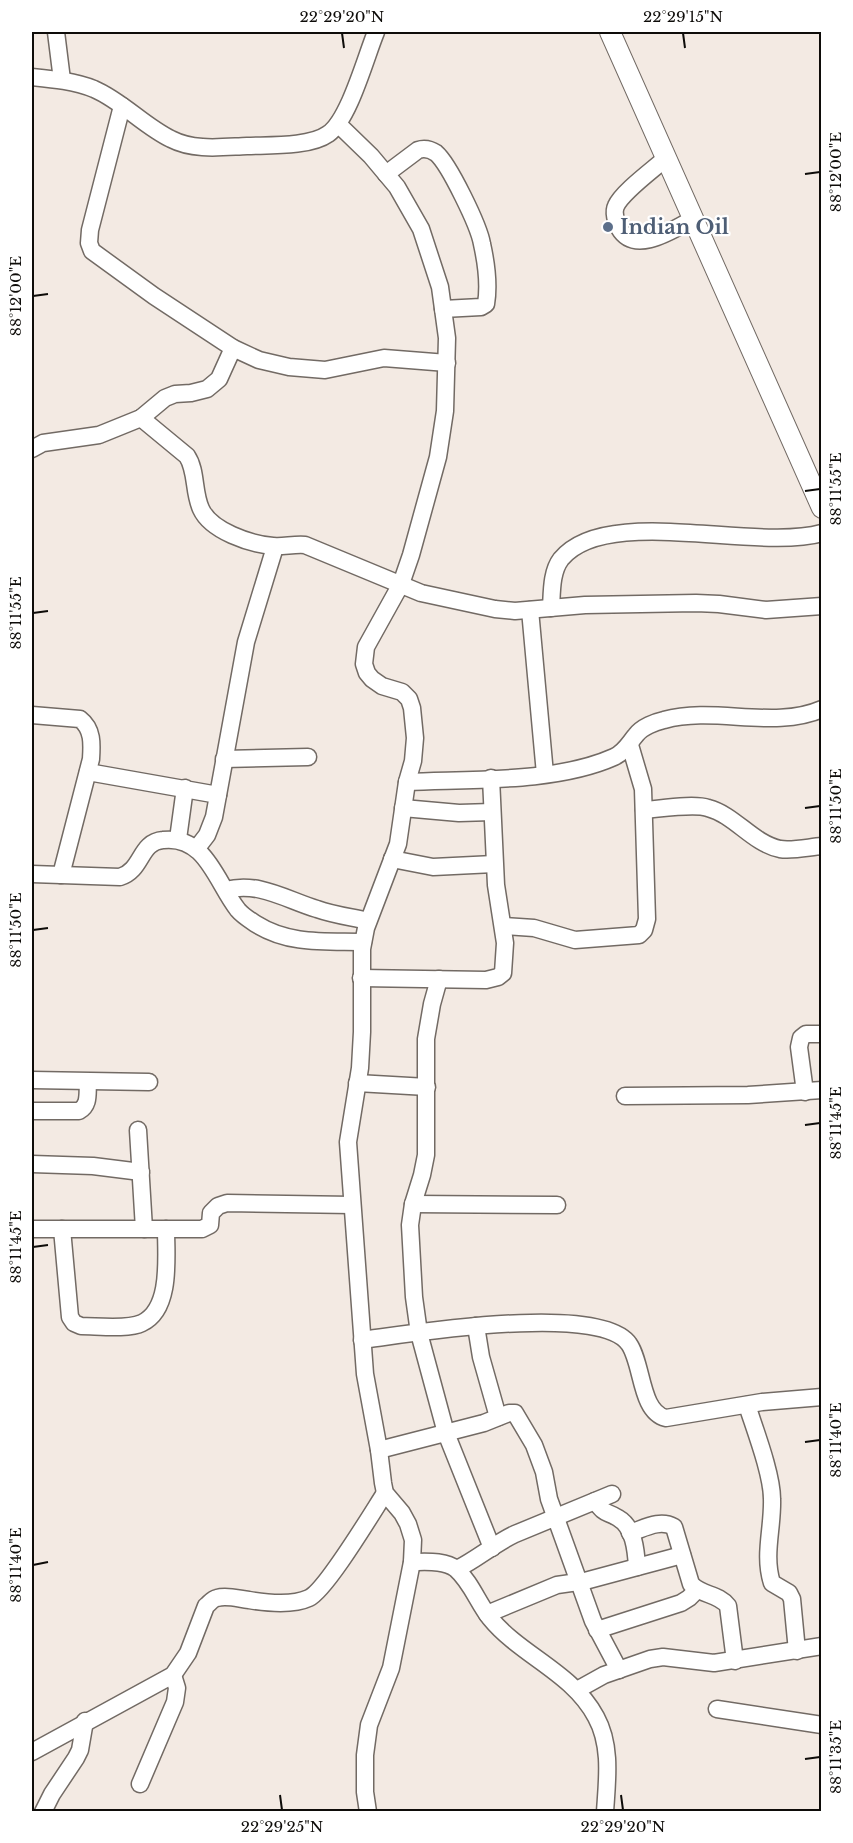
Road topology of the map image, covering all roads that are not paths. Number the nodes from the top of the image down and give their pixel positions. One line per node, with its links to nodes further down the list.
1 (56, 32): 5 (street)
2 (376, 32): 7 (street)
3 (610, 32): 8 (main road)
4 (32, 76): 5 (street)
5 (62, 80): 6 (street)
6 (122, 106): 7 (street); 12 (street)
7 (338, 124): 9 (street)
8 (666, 158): 10 (main road); 10 (street)
9 (386, 174): 11 (street); 11 (street)
10 (693, 219): 16 (main road)
11 (443, 309): 13 (street)
12 (233, 348): 13 (street); 14 (street)
13 (447, 363): 19 (street)
14 (141, 418): 15 (street); 18 (street)
15 (32, 449)
16 (821, 507)
17 (822, 533): 21 (street)
18 (275, 547): 19 (street); 27 (street)
19 (400, 584): 22 (street); 31 (street)
20 (822, 606): 21 (street)
21 (551, 608): 22 (street)
22 (530, 610): 29 (street)
23 (822, 709): 25 (street)
24 (32, 715): 28 (street)
25 (630, 745): 29 (street); 35 (street)
26 (308, 757): 27 (street)
27 (224, 759): 33 (street)
28 (88, 772): 32 (street); 43 (street)
29 (545, 774): 30 (street)
30 (491, 778): 31 (street); 36 (street)
31 (407, 782): 34 (street)
32 (185, 788): 33 (street); 37 (street)
33 (218, 795): 39 (street)
34 (403, 808): 36 (street); 40 (street)
35 (644, 810): 38 (street); 46 (street)
36 (492, 812): 41 (street)
37 (178, 839): 39 (street); 43 (street)
38 (822, 846)
39 (197, 848): 44 (street)
40 (393, 859): 41 (street); 45 (street)
41 (495, 864): 46 (street)
42 (32, 874): 43 (street)
43 (61, 875)
44 (226, 890): 45 (street); 47 (street)
45 (368, 921): 47 (street)
46 (503, 926): 49 (street)
47 (363, 942): 48 (street)
48 (361, 978): 49 (street); 54 (street)
49 (439, 979): 55 (street)
50 (822, 1034): 56 (street)
51 (32, 1080): 52 (street)
52 (88, 1082): 53 (street); 58 (street)
53 (149, 1082)
54 (357, 1083): 55 (street); 63 (street)
55 (427, 1087): 62 (street)
56 (813, 1091): 57 (street)
57 (626, 1096)
58 (32, 1112)
59 (138, 1130): 61 (street)
60 (32, 1164): 61 (street)
61 (141, 1172): 67 (street)
62 (413, 1204): 64 (street); 70 (street)
63 (352, 1205): 68 (street); 71 (street)
64 (557, 1205)
65 (32, 1229): 66 (street)
66 (62, 1229): 67 (street); 68 (street)
67 (144, 1229): 68 (street)
68 (166, 1229)
69 (476, 1326): 70 (street); 73 (street); 74 (street)
70 (419, 1333): 71 (street); 75 (street)
71 (362, 1340): 76 (street)
72 (822, 1397): 73 (street)
73 (747, 1405): 92 (street)
74 (498, 1417): 75 (street); 80 (street)
75 (446, 1433): 76 (street); 82 (street)
76 (379, 1450): 77 (street)
77 (385, 1493): 84 (street); 95 (street)
78 (612, 1494): 79 (street)
79 (595, 1501): 80 (street); 81 (street)
80 (555, 1516): 82 (street); 87 (street)
81 (630, 1533): 83 (street); 85 (street)
82 (492, 1548): 86 (street)
83 (682, 1555): 85 (street); 88 (street)
84 (412, 1562): 86 (street); 103 (street)
85 (637, 1567): 87 (street)
86 (457, 1569): 89 (street)
87 (578, 1582): 89 (street); 90 (street)
88 (696, 1591): 90 (street); 93 (street)
89 (487, 1614): 96 (street)
90 (597, 1630): 94 (street)
91 (822, 1646): 92 (street)
92 (797, 1651): 93 (street)
93 (735, 1661): 94 (street)
94 (619, 1670): 96 (street)
95 (173, 1675): 98 (street); 101 (street)
96 (577, 1690): 104 (street)
97 (717, 1709): 99 (street)
98 (85, 1721): 100 (street); 102 (street)
99 (822, 1725)
100 (32, 1752)
101 (140, 1784)
102 (43, 1812)
103 (368, 1812)
104 (604, 1812)

